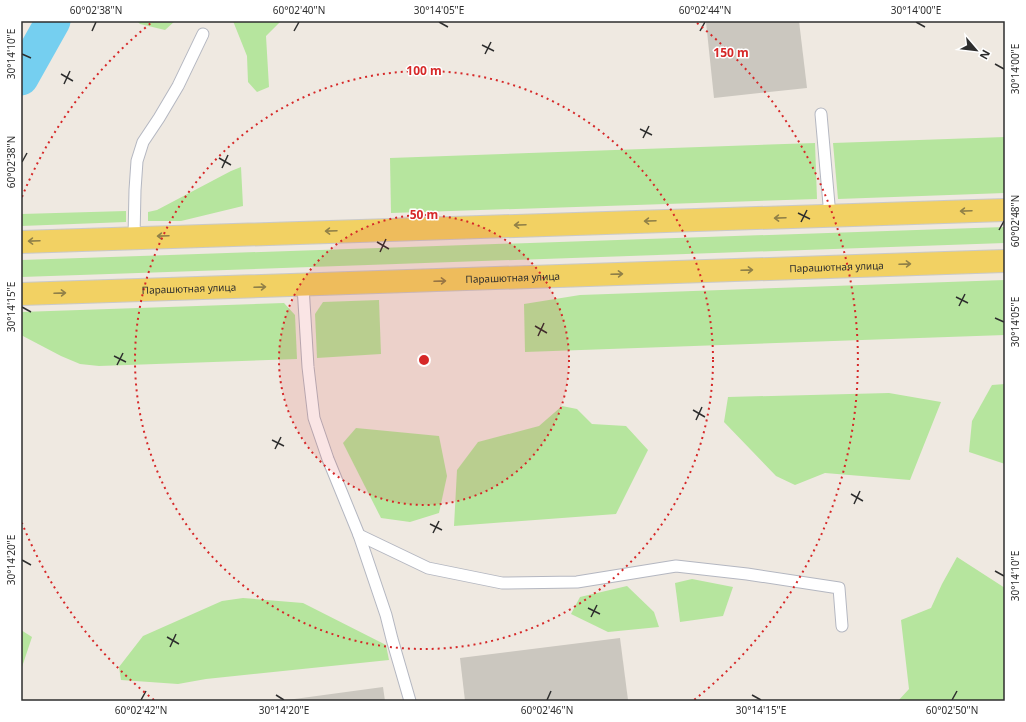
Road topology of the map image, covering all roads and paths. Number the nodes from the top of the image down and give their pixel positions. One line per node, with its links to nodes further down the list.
1 (203, 34): 5 (lane)
2 (820, 114): 4 (lane)
3 (1005, 210): 4 (main road, one-way to 4)
4 (830, 216): 5 (main road, one-way to 5)
5 (134, 237): 6 (main road, one-way to 6)
6 (21, 242)
7 (1005, 261): 8 (main road, Парашютная улица, one-way to 7)
8 (303, 286): 9 (main road, Парашютная улица, one-way to 8); 10 (lane)
9 (21, 294)
10 (359, 535): 11 (lane); 12 (lane)
11 (842, 626)
12 (410, 701)

